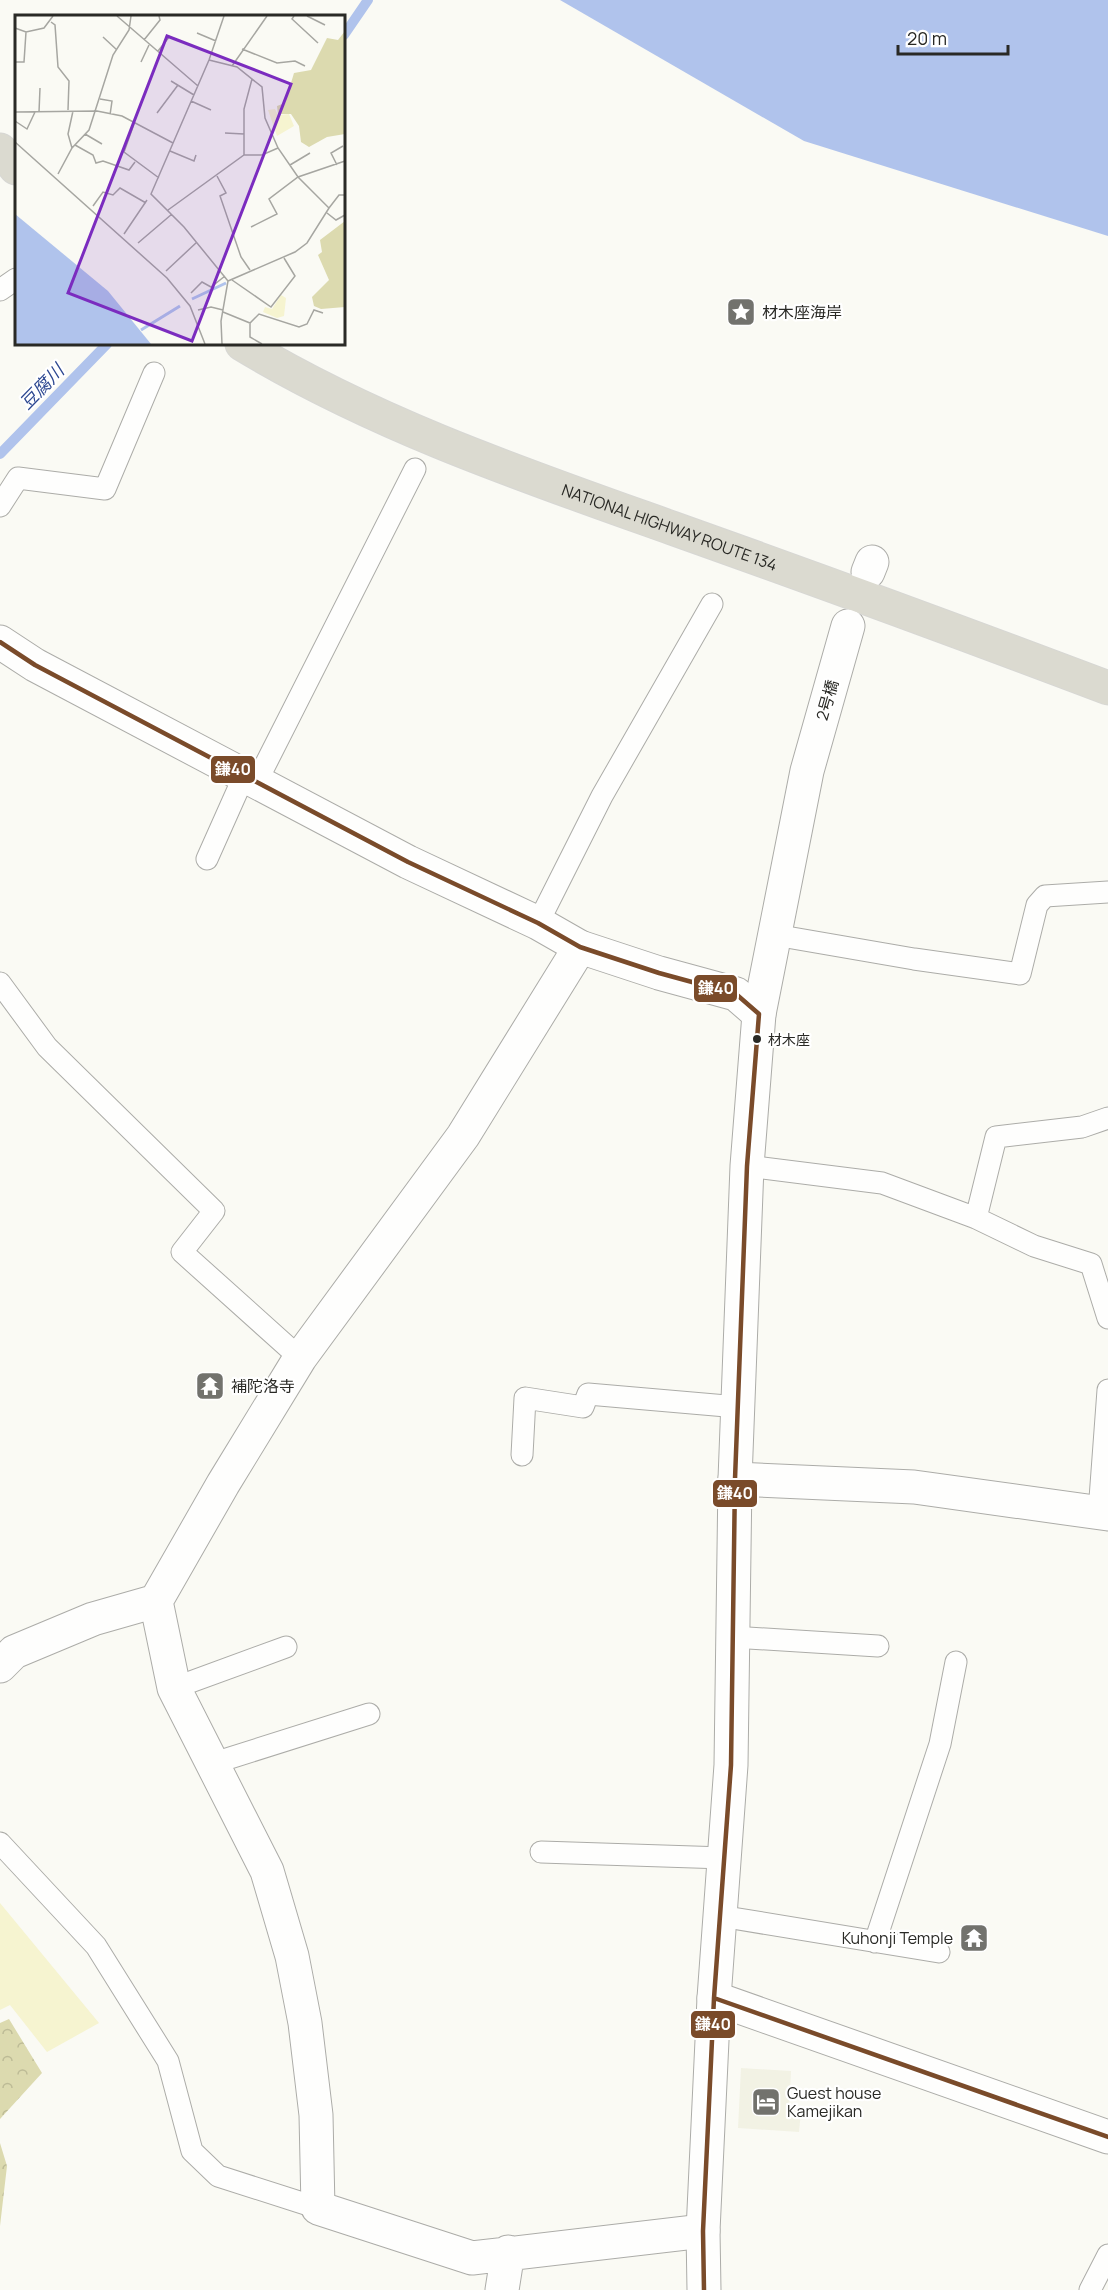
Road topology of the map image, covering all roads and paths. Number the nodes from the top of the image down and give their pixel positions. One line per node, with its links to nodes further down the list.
1 (0, 150): 2 (highway)
2 (15, 167)
3 (15, 280): 4 (lane)
4 (0, 290)
5 (244, 345): 12 (highway, NATIONAL HIGHWAY ROUTE 134)
6 (153, 373): 8 (lane)
7 (415, 468): 13 (lane)
8 (0, 506)
9 (712, 604): 16 (lane)
10 (848, 627): 17 (street, 2号橋)
11 (0, 642): 13 (street)
12 (1108, 688)
13 (250, 780): 14 (lane); 16 (street)
14 (207, 859)
15 (1108, 892): 17 (lane)
16 (537, 924): 18 (street)
17 (775, 936): 20 (street, 2号橋)
18 (580, 947): 20 (street); 25 (street)
19 (0, 983): 25 (lane)
20 (759, 1014): 22 (street, 2号橋)
21 (1108, 1118): 23 (lane)
22 (747, 1166): 23 (lane); 27 (street, 2号橋)
23 (976, 1218): 24 (lane)
24 (1108, 1318)
25 (300, 1358): 31 (street)
26 (1108, 1390): 30 (lane)
27 (738, 1407): 28 (lane); 29 (street, 2号橋)
28 (522, 1455)
29 (735, 1479): 30 (street); 32 (street, 2号橋)
30 (1104, 1513)
31 (156, 1601): 35 (street); 37 (street)
32 (732, 1637): 33 (lane); 42 (street, 2号橋)
33 (878, 1646)
34 (286, 1647): 37 (lane)
35 (5, 1653)
36 (956, 1662): 44 (lane)
37 (174, 1688): 39 (street)
38 (369, 1714): 39 (lane)
39 (214, 1763): 48 (street)
40 (0, 1843): 48 (lane)
41 (541, 1852): 42 (lane)
42 (724, 1858): 43 (street, 2号橋)
43 (720, 1916): 44 (lane); 46 (street, 2号橋)
44 (875, 1942): 45 (lane)
45 (939, 1952)
46 (714, 1998): 47 (street); 49 (street, 2号橋)
47 (1108, 2137)
48 (318, 2208): 50 (street)
49 (703, 2231): 50 (street); 53 (street, 2号橋)
50 (508, 2252): 52 (street)
51 (1108, 2255): 54 (lane)
52 (502, 2290)
53 (705, 2290)
54 (1090, 2290)

